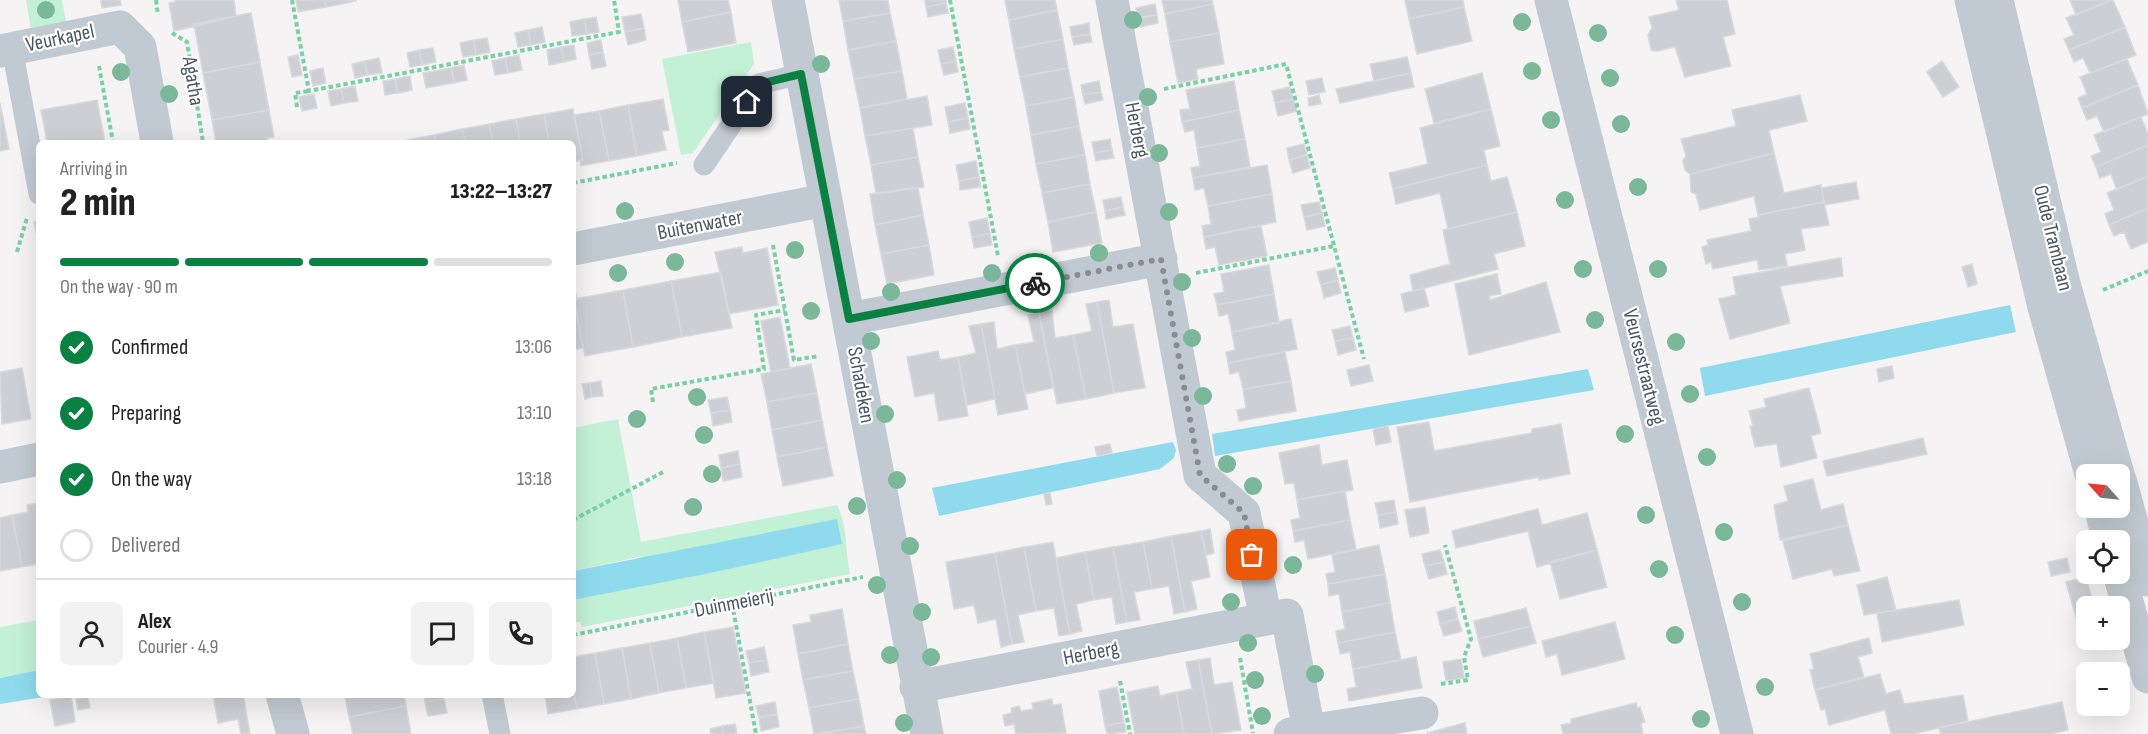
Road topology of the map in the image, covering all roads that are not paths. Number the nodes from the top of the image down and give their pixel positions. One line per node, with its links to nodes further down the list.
1 (788, 0): 7 (street, Schadeken)
2 (1112, 0): 13 (street, Herberg)
3 (1551, 0): 32 (street, Veursestraatweg)
4 (1971, 0): 16 (street, Oude Trambaan)
5 (1997, 0): 17 (street, Oude Trambaan)
6 (6, 49): 8 (street, Veurkapel); 10 (lane)
7 (801, 74): 9 (lane); 11 (street, Schadeken)
8 (157, 140)
9 (707, 161)
10 (36, 181)
11 (826, 200): 12 (street, Buitenwater); 14 (street, Schadeken)
12 (576, 248)
13 (1163, 269): 14 (street); 22 (street, Herberg)
14 (852, 334): 24 (street, Schadeken)
15 (36, 460): 18 (street)
16 (2088, 464)
17 (2115, 464)
18 (0, 467)
19 (2130, 516): 20 (street)
20 (2148, 580)
21 (2122, 584): 23 (street)
22 (1266, 619): 24 (street, Herberg); 28 (street, Herberg)
23 (2148, 677)
24 (916, 687): 31 (street, Schadeken)
25 (283, 698): 29 (street)
26 (493, 698): 30 (lane)
27 (1422, 713): 28 (street, Herberg)
28 (1300, 732)
29 (293, 734)
30 (500, 734)
31 (927, 734)
32 (1737, 734)

